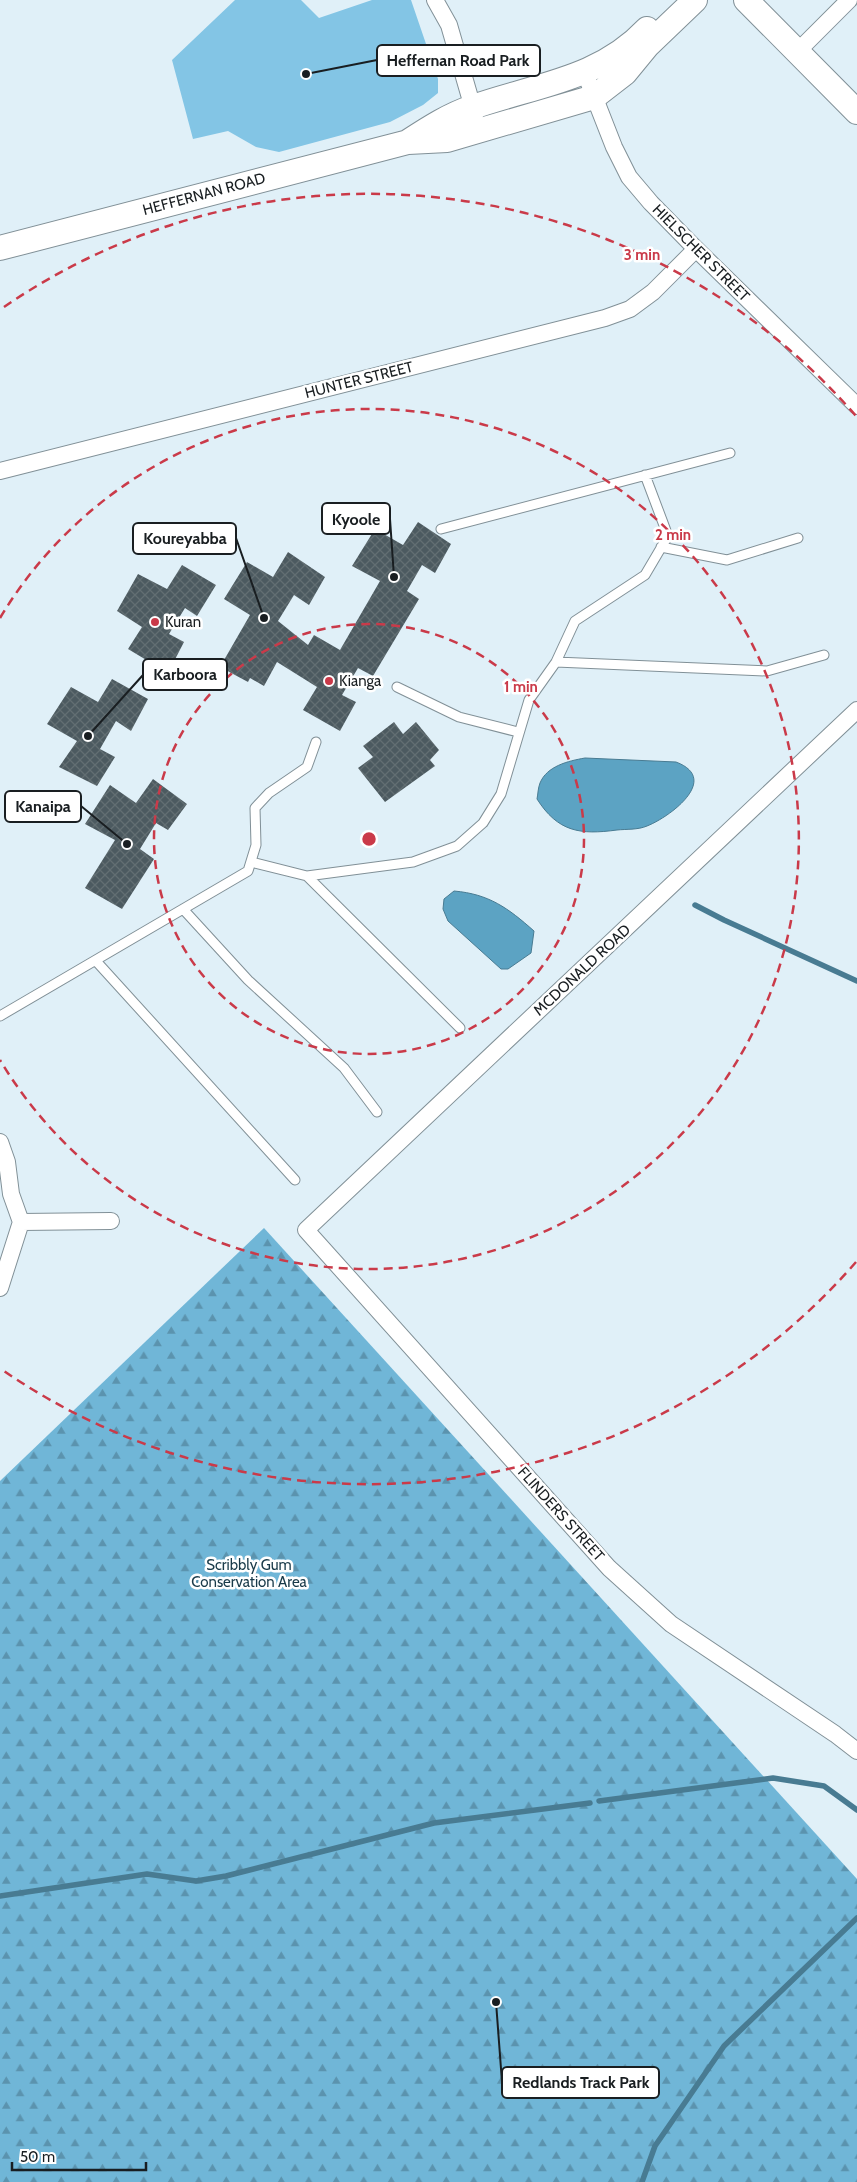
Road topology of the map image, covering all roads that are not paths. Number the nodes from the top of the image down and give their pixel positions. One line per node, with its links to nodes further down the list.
1 (435, 0): 9 (street)
2 (675, 0): 7 (street, HEFFERNAN ROAD)
3 (696, 0): 8 (street, HEFFERNAN ROAD)
4 (746, 0): 6 (street)
5 (849, 0): 6 (street)
6 (797, 52): 10 (street)
7 (585, 73): 8 (street, HIELSCHER STREET); 9 (street, HEFFERNAN ROAD)
8 (594, 97): 11 (street, HEFFERNAN ROAD); 14 (street, HIELSCHER STREET)
9 (472, 107): 11 (street); 12 (street, HEFFERNAN ROAD)
10 (857, 112)
11 (479, 130): 12 (street, HEFFERNAN ROAD)
12 (408, 142): 13 (street, HEFFERNAN ROAD)
13 (0, 248)
14 (696, 249): 15 (street, HIELSCHER STREET); 17 (street, HUNTER STREET)
15 (857, 406)
16 (730, 453): 18 (lane)
17 (0, 471)
18 (645, 475): 19 (lane); 21 (lane)
19 (441, 529)
20 (798, 538): 21 (lane)
21 (661, 547): 23 (lane)
22 (824, 655): 23 (lane)
23 (556, 662): 26 (lane)
24 (397, 687): 26 (lane)
25 (857, 710): 39 (street, MCDONALD ROAD)
26 (518, 732): 29 (lane)
27 (316, 742): 28 (lane)
28 (251, 862): 29 (lane); 30 (lane)
29 (307, 876): 33 (lane)
30 (183, 909): 31 (lane); 34 (lane)
31 (96, 960): 32 (lane); 36 (lane)
32 (0, 1016)
33 (460, 1028)
34 (377, 1112)
35 (0, 1142): 38 (street)
36 (295, 1180)
37 (111, 1221): 38 (street)
38 (21, 1222): 40 (street)
39 (306, 1230): 41 (street, FLINDERS STREET)
40 (0, 1288)
41 (857, 1751)

